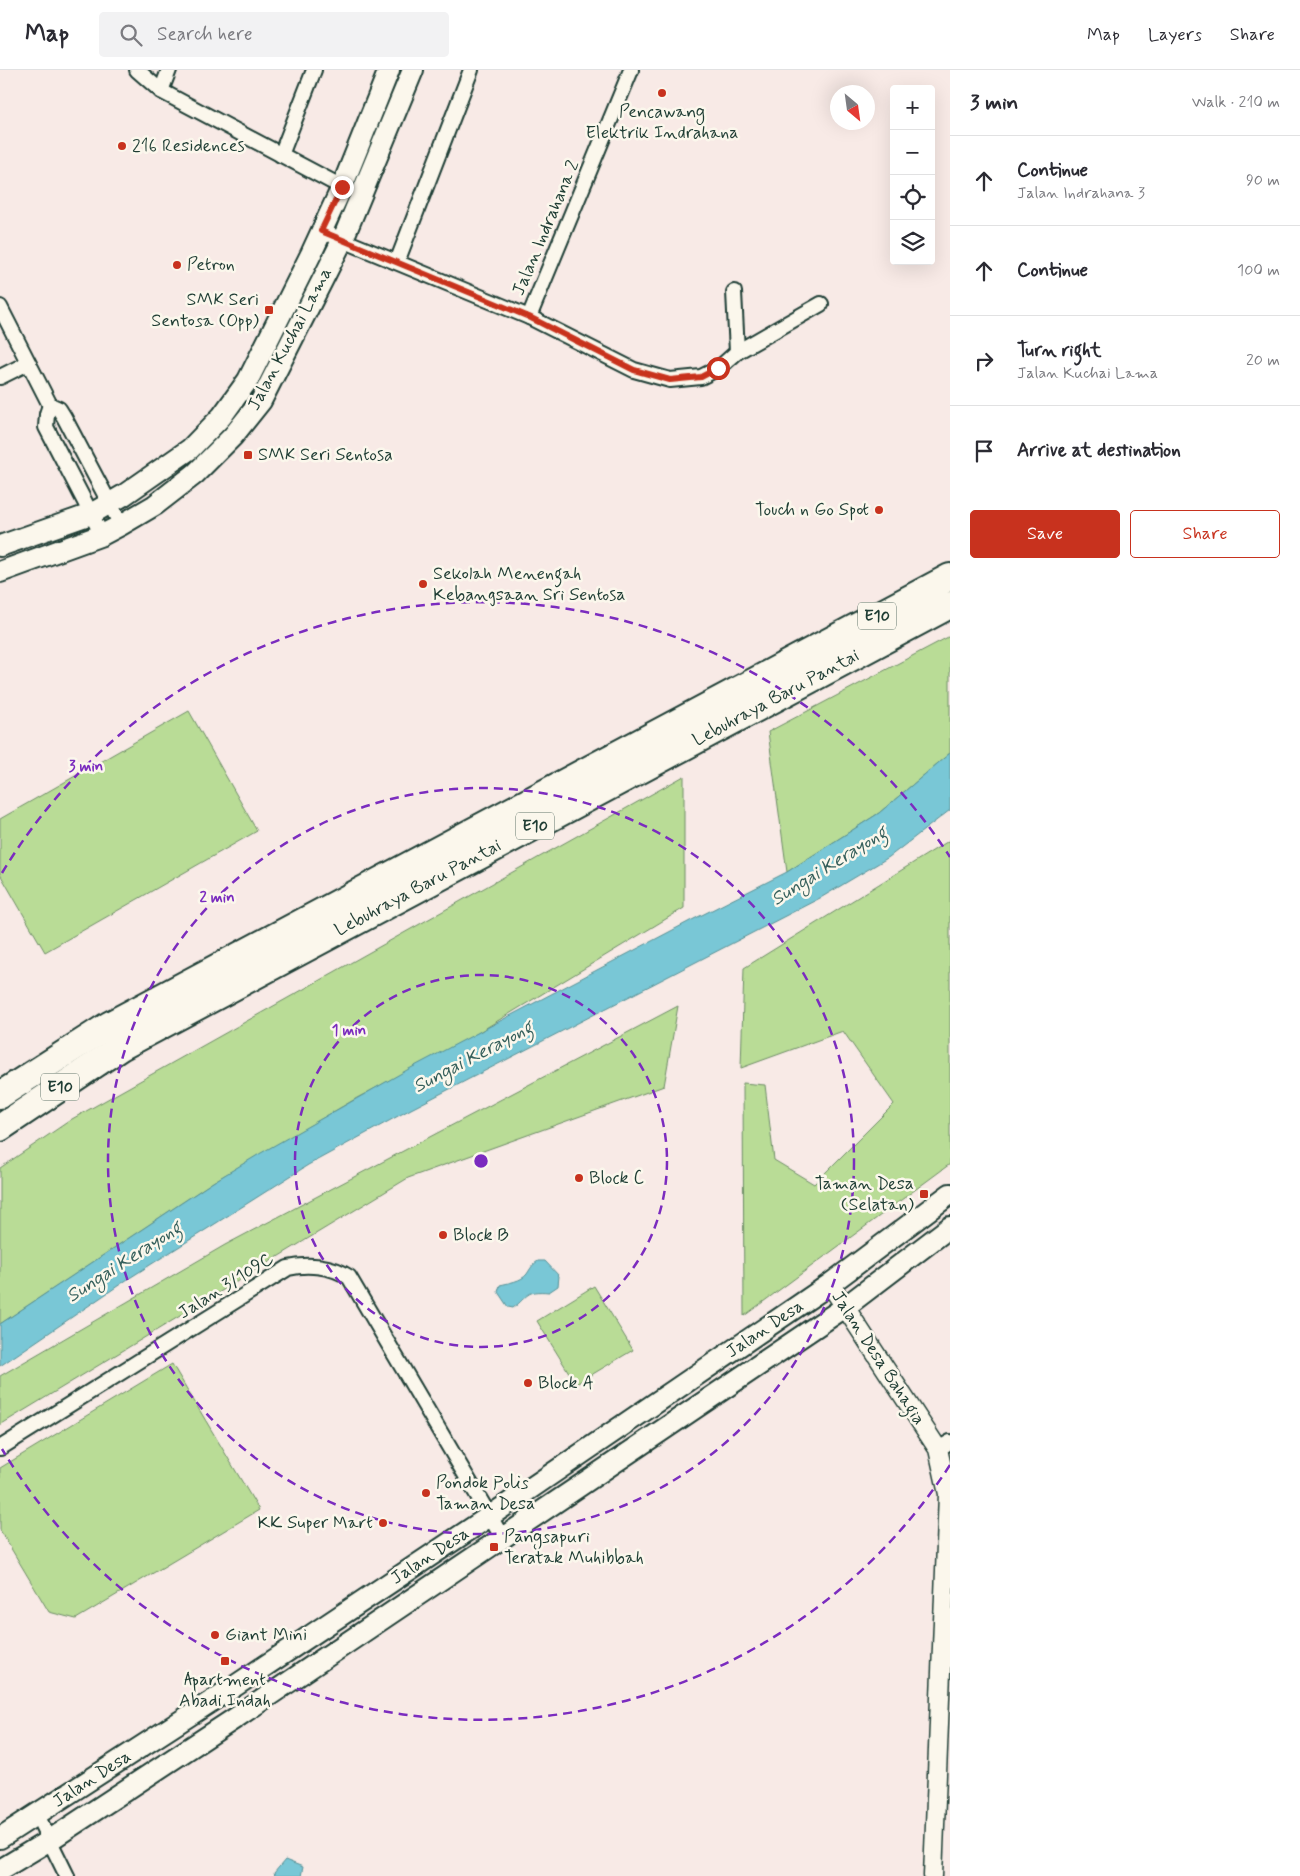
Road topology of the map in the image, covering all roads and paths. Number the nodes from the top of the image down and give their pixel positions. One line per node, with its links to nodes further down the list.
1 (136, 70): 8 (street)
2 (169, 70): 8 (street)
3 (314, 70): 9 (street)
4 (389, 70): 10 (main road, Jalan Kuchai Lama)
5 (413, 70): 12 (main road, Jalan Kuchai Lama)
6 (471, 70): 13 (street)
7 (630, 70): 17 (street, Jalan Indrahana 2)
8 (161, 91): 9 (street)
9 (282, 155): 10 (street)
10 (342, 187): 11 (main road, Jalan Kuchai Lama)
11 (321, 231): 12 (street); 22 (main road, Jalan Kuchai Lama)
12 (343, 240): 13 (street); 24 (main road, Jalan Kuchai Lama)
13 (397, 262): 17 (street)
14 (734, 292): 18 (street)
15 (821, 304): 18 (street)
16 (0, 307): 19 (street)
17 (529, 317): 18 (street)
18 (738, 352)
19 (28, 362): 20 (street); 21 (street)
20 (0, 377)
21 (50, 405): 22 (street); 23 (street)
22 (110, 503): 23 (main road, Jalan Kuchai Lama); 24 (street)
23 (91, 514): 25 (street); 26 (main road, Jalan Kuchai Lama)
24 (121, 525): 25 (main road, Jalan Kuchai Lama)
25 (102, 535): 27 (main road, Jalan Kuchai Lama)
26 (0, 546)
27 (0, 572)
28 (950, 577): 30 (highway, Lebuhraya Baru Pantai / E10)
29 (950, 606): 31 (highway, Lebuhraya Baru Pantai / E10)
30 (0, 1096)
31 (0, 1128)
32 (950, 1194): 34 (main road, Jalan Desa)
33 (950, 1227): 35 (main road, Jalan Desa)
34 (830, 1284): 35 (street, Jalan Desa Bahagia); 38 (main road, Jalan Desa)
35 (845, 1307): 36 (street, Jalan Desa Bahagia); 39 (main road, Jalan Desa)
36 (944, 1446): 45 (street, Jalan Desa Bahagia)
37 (0, 1448): 38 (street, Jalan 3/109C)
38 (490, 1516): 39 (street, Jalan 3/109C); 40 (main road, Jalan Desa)
39 (502, 1537): 42 (main road, Jalan Desa)
40 (37, 1815): 41 (main road, Jalan Desa); 42 (street)
41 (0, 1838)
42 (50, 1840): 43 (main road, Jalan Desa); 44 (street)
43 (0, 1870)
44 (68, 1876)
45 (934, 1876)

